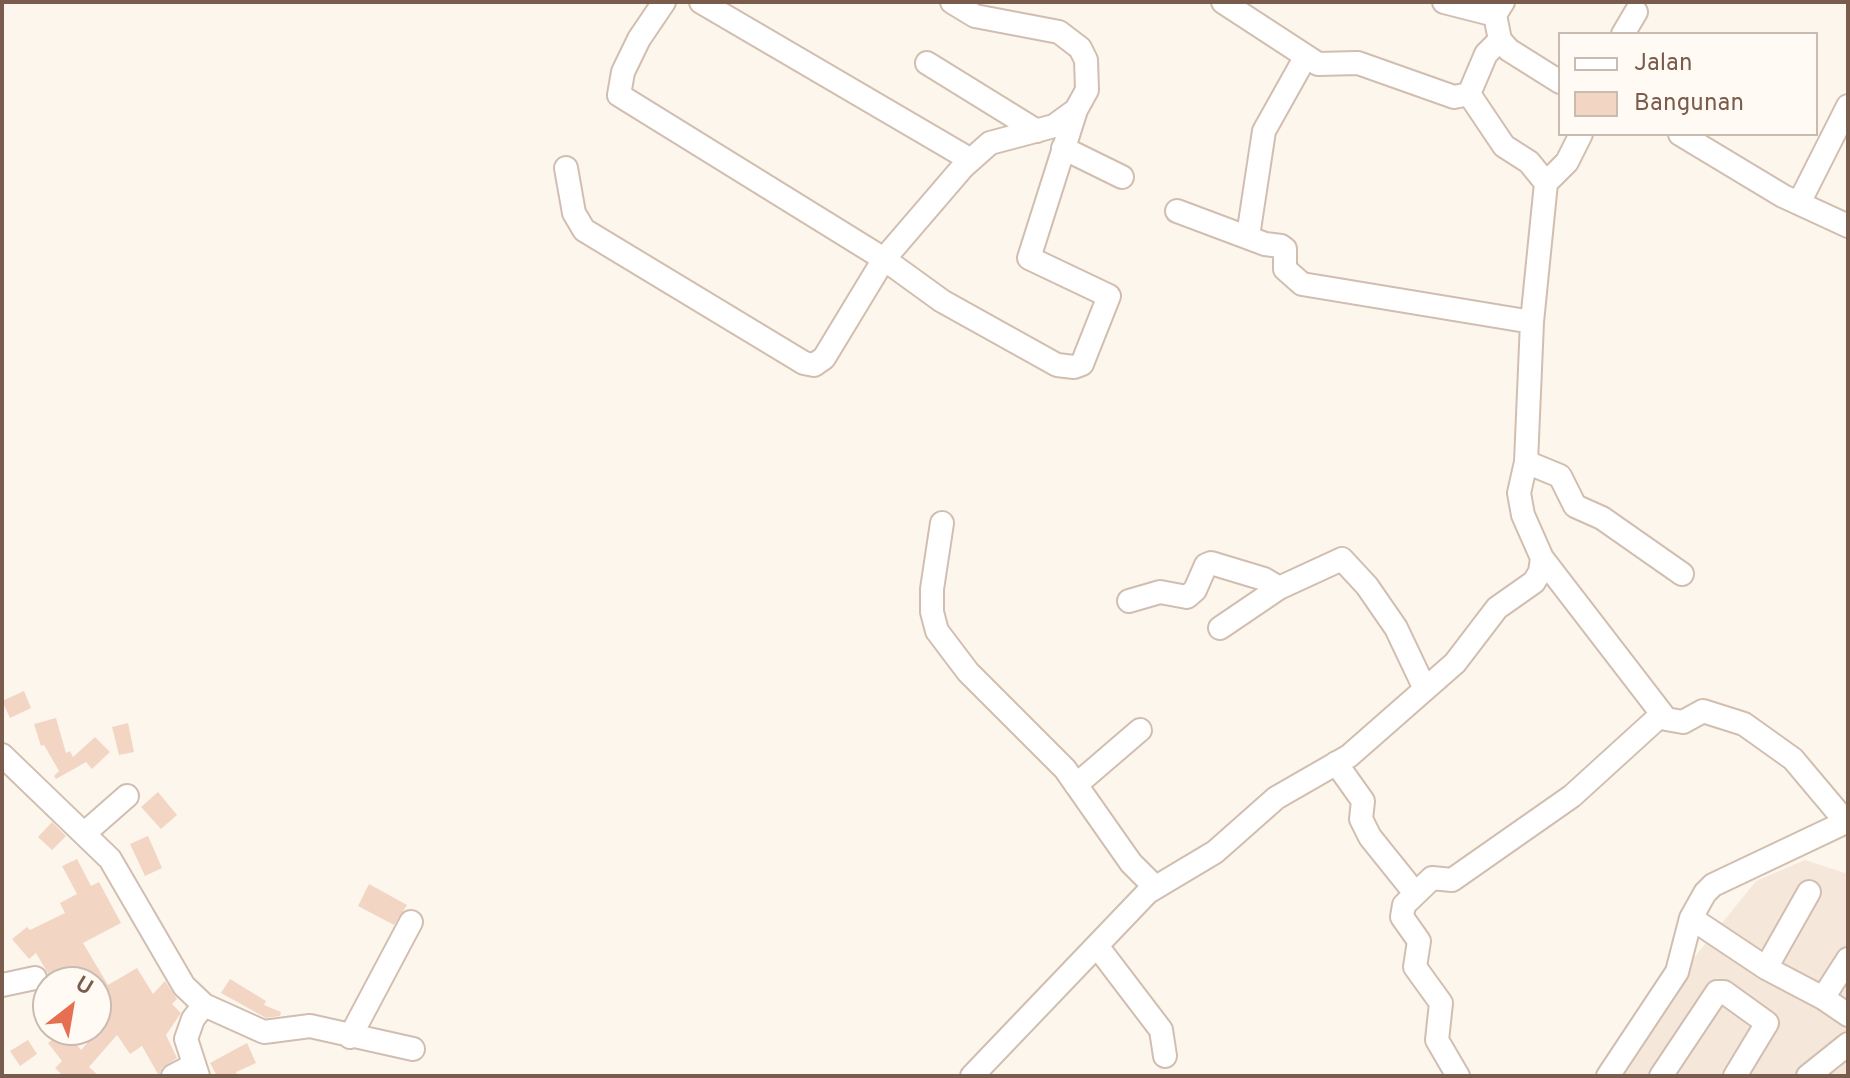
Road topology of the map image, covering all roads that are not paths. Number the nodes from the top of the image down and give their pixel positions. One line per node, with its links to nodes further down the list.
1 (664, 2): 28 (street)
2 (701, 2): 20 (street)
3 (952, 2): 15 (street)
4 (1223, 2): 10 (street)
5 (1444, 2): 6 (street)
6 (1499, 9): 9 (street)
7 (1636, 12): 8 (street)
8 (1624, 32)
9 (1500, 40): 12 (street); 13 (street)
10 (1306, 56): 13 (street); 27 (street)
11 (927, 63): 16 (street)
12 (1558, 81)
13 (1469, 94): 23 (street)
14 (1848, 106): 24 (street)
15 (1076, 110): 16 (street); 19 (street)
16 (1037, 131): 20 (street)
17 (1580, 136): 23 (street)
18 (1683, 136): 24 (street)
19 (1063, 148): 22 (street); 28 (street)
20 (971, 160): 28 (street)
21 (566, 168): 28 (street)
22 (1122, 177)
23 (1546, 183): 29 (street)
24 (1799, 203): 26 (street)
25 (1177, 211): 27 (street)
26 (1848, 226)
27 (1248, 236): 29 (street)
28 (884, 259)
29 (1532, 322): 30 (street)
30 (1526, 462): 32 (street); 33 (street)
31 (942, 523): 42 (street)
32 (1542, 558): 37 (street); 38 (street)
33 (1682, 574)
34 (1279, 588): 35 (street); 36 (street); 37 (street)
35 (1129, 601)
36 (1220, 628)
37 (1425, 689): 41 (street)
38 (1661, 715): 44 (street); 48 (street)
39 (1140, 730): 42 (street)
40 (4, 760): 45 (street)
41 (1336, 763): 46 (street); 48 (street)
42 (1076, 785): 46 (street)
43 (127, 796): 45 (street)
44 (1847, 821): 49 (street)
45 (86, 832): 57 (street)
46 (1155, 887): 51 (street)
47 (1809, 892): 53 (street)
48 (1415, 893): 65 (street)
49 (1691, 918): 53 (street); 66 (street)
50 (411, 922): 59 (street)
51 (1097, 946): 62 (street); 64 (street)
52 (1848, 959): 56 (street)
53 (1766, 968): 56 (street)
54 (32, 979): 55 (street)
55 (2, 985)
56 (1823, 998): 58 (street)
57 (204, 1005): 59 (street); 63 (street)
58 (1848, 1015)
59 (350, 1037): 61 (street)
60 (1848, 1044): 69 (street)
61 (413, 1049)
62 (1165, 1056)
63 (188, 1073)
64 (972, 1076)
65 (1458, 1076)
66 (1608, 1076)
67 (1661, 1076): 68 (street)
68 (1735, 1076)
69 (1808, 1076)

